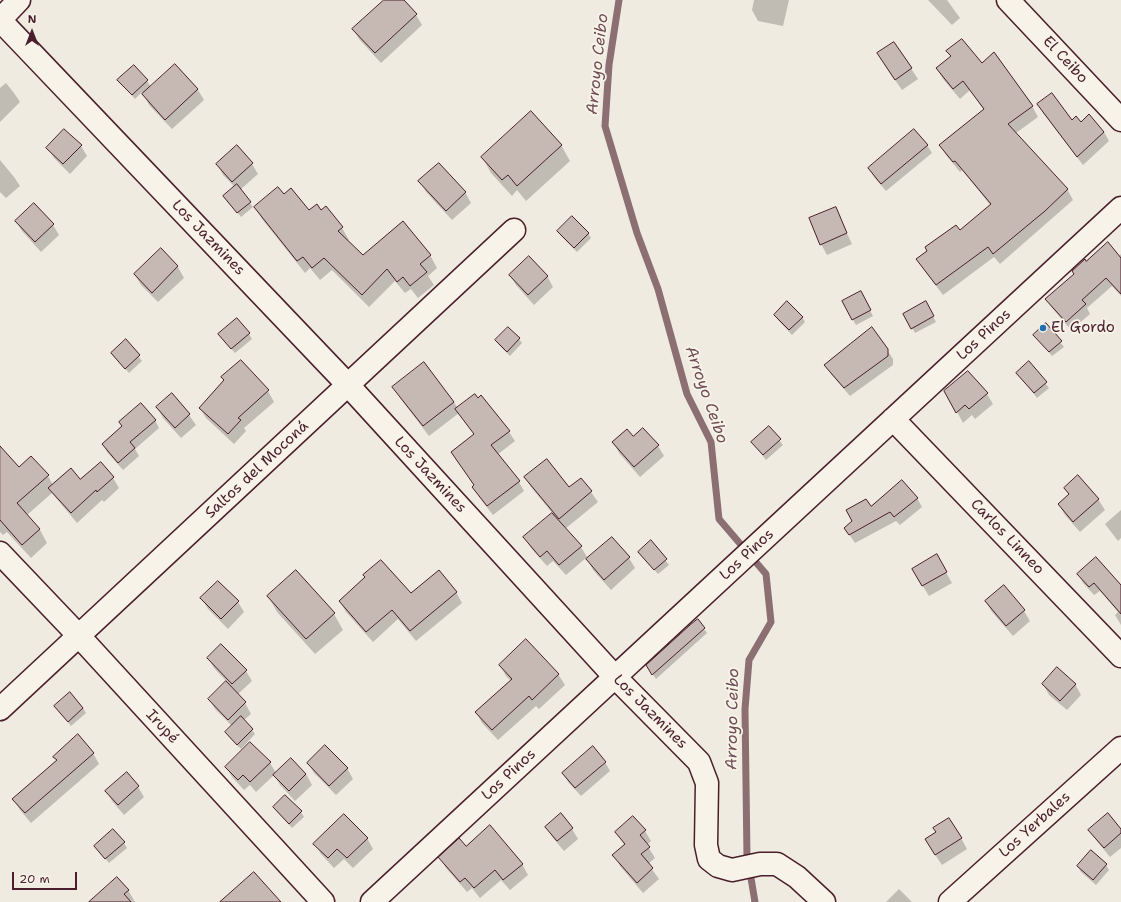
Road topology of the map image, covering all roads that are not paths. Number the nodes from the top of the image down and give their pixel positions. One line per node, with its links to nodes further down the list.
1 (19, 0): 3 (street)
2 (1008, 0): 4 (street, El Ceibo)
3 (0, 20): 7 (street, Los Jazmines)
4 (1121, 120)
5 (1121, 208): 8 (street, Los Pinos)
6 (514, 230): 7 (street, Saltos del Moconá)
7 (348, 385): 10 (street, Saltos del Moconá); 12 (street, Los Jazmines)
8 (893, 419): 11 (street, Carlos Linneo); 12 (street, Los Pinos)
9 (0, 553): 10 (street, Irupé)
10 (79, 636): 13 (street, Saltos del Moconá); 15 (street, Irupé)
11 (1121, 656)
12 (615, 677): 16 (street, Los Pinos); 17 (street, Los Jazmines)
13 (0, 709)
14 (1121, 748): 18 (street, Los Yerbales)
15 (323, 902)
16 (372, 902)
17 (824, 902)
18 (950, 902)

